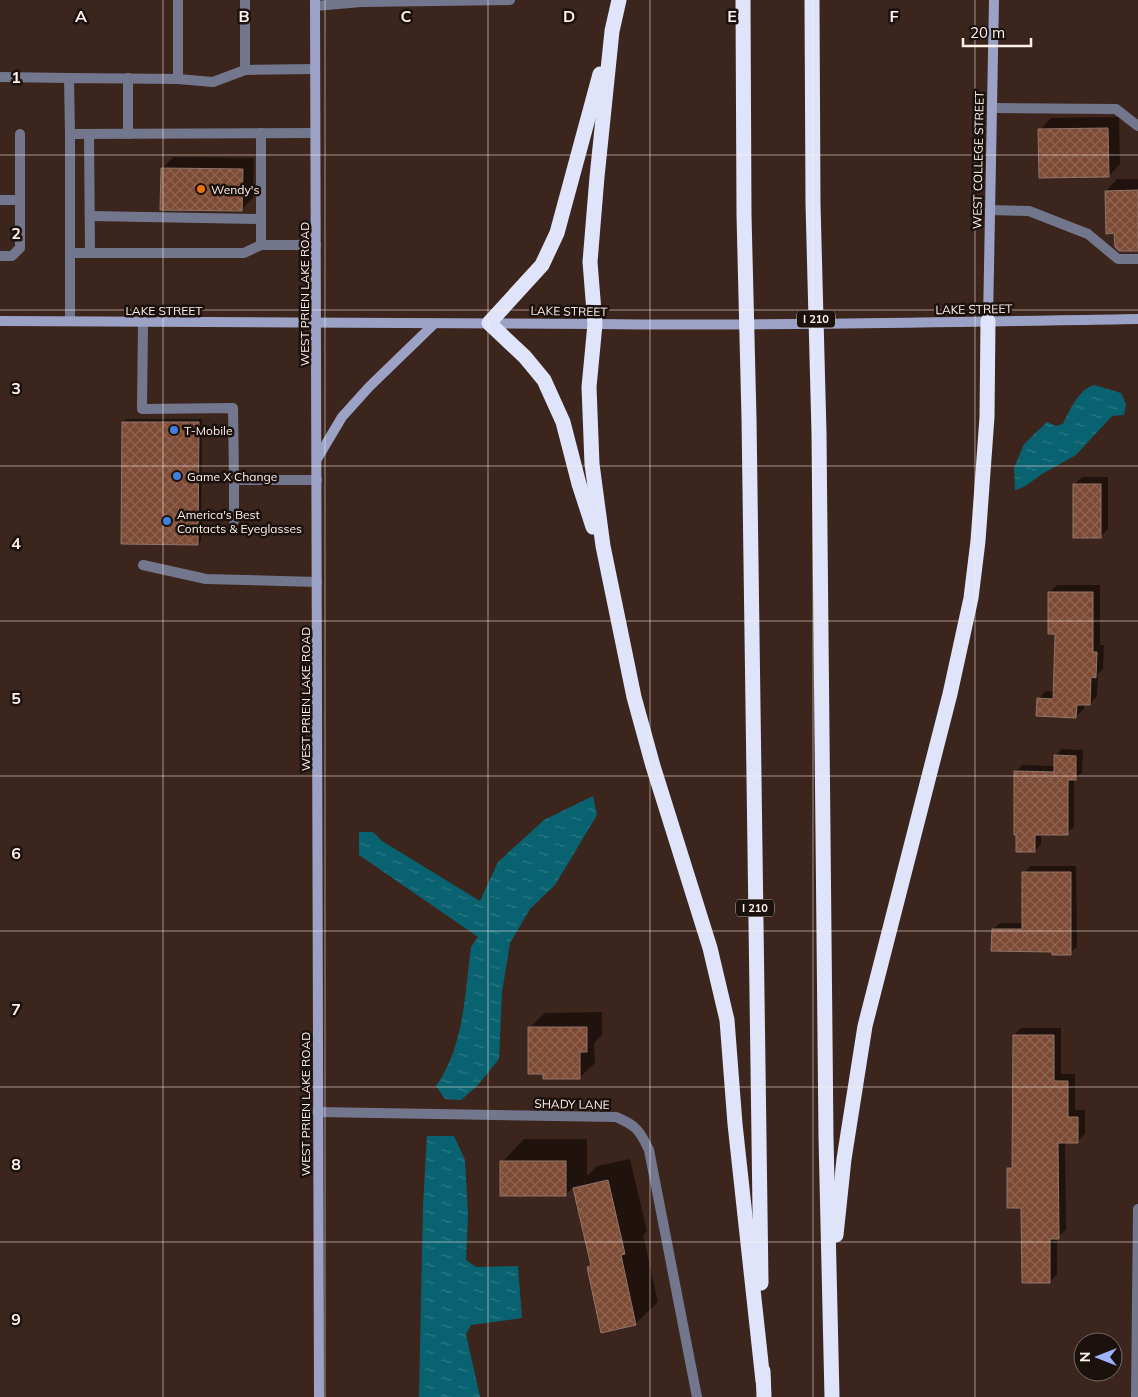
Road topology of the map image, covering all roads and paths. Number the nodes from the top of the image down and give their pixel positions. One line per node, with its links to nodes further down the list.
1 (178, 0): 15 (street)
2 (245, 0): 11 (street)
3 (510, 0): 8 (street)
4 (618, 0): 9 (highway)
5 (743, 0): 54 (highway, I 210)
6 (812, 0): 53 (highway, I 210)
7 (994, 0): 16 (street, WEST COLLEGE STREET)
8 (315, 3): 10 (street, WEST PRIEN LAKE ROAD)
9 (612, 31): 40 (highway); 43 (highway)
10 (315, 69): 11 (street); 19 (street, WEST PRIEN LAKE ROAD)
11 (245, 70): 15 (street)
12 (0, 77): 13 (street)
13 (69, 78): 14 (street); 21 (street)
14 (128, 78): 15 (street); 23 (street)
15 (178, 79)
16 (992, 108): 17 (street); 26 (street, WEST COLLEGE STREET)
17 (1138, 126)
18 (261, 133): 19 (street); 23 (street); 28 (street)
19 (316, 133): 29 (street, WEST PRIEN LAKE ROAD)
20 (20, 134): 25 (street)
21 (70, 134): 22 (street); 31 (street)
22 (89, 134): 23 (street); 27 (street)
23 (128, 134)
24 (0, 200): 25 (street)
25 (20, 200): 33 (street)
26 (990, 210): 34 (street); 38 (street, WEST COLLEGE STREET)
27 (90, 216): 28 (street); 32 (street)
28 (261, 218): 30 (street)
29 (316, 244): 30 (street); 41 (street, WEST PRIEN LAKE ROAD)
30 (261, 245): 32 (street)
31 (70, 253): 32 (street); 37 (street)
32 (90, 253)
33 (0, 256)
34 (1138, 259)
35 (1138, 319): 38 (street, LAKE STREET)
36 (0, 321): 37 (street, LAKE STREET)
37 (70, 321): 39 (street, LAKE STREET)
38 (988, 321): 43 (street, LAKE STREET); 53 (highway)
39 (143, 322): 41 (street, LAKE STREET); 45 (street)
40 (489, 322): 42 (street, LAKE STREET); 43 (street, LAKE STREET); 50 (highway)
41 (317, 323): 42 (street, LAKE STREET); 44 (street, WEST PRIEN LAKE ROAD)
42 (434, 324): 44 (street)
43 (595, 324): 50 (highway)
44 (317, 460): 46 (street, WEST PRIEN LAKE ROAD)
45 (234, 480): 46 (street); 47 (street)
46 (317, 480): 49 (street, WEST PRIEN LAKE ROAD)
47 (234, 521)
48 (143, 565): 49 (street)
49 (317, 582): 51 (street, WEST PRIEN LAKE ROAD)
50 (610, 583): 54 (highway)
51 (317, 1112): 55 (street, WEST PRIEN LAKE ROAD); 56 (street, SHADY LANE)
52 (1138, 1209): 59 (street)
53 (830, 1296): 58 (highway, I 210)
54 (763, 1381): 57 (highway, I 210)
55 (319, 1397)
56 (697, 1397)
57 (764, 1397)
58 (832, 1397)
59 (1136, 1397)

